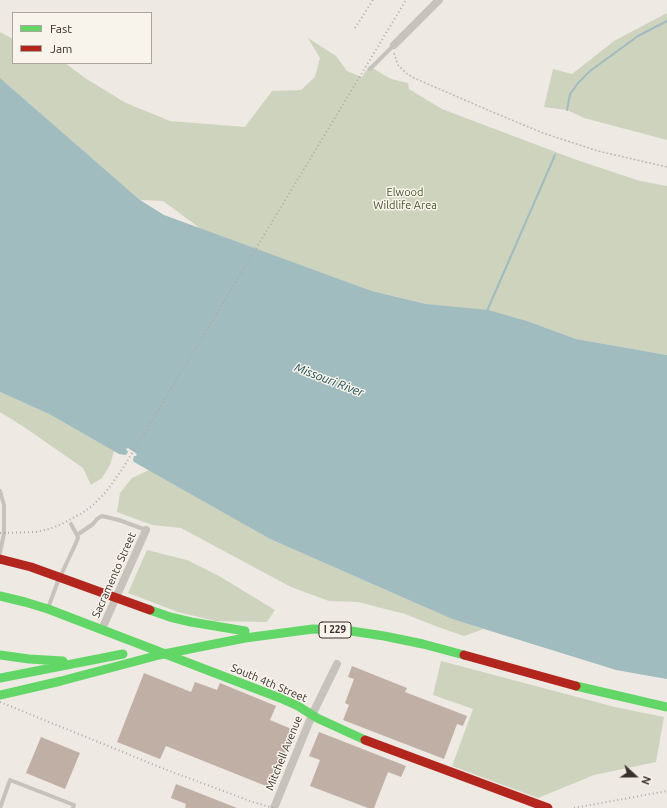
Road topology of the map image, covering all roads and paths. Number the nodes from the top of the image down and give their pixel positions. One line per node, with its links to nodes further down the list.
1 (439, 0): 2 (street)
2 (394, 45): 3 (lane); 4 (path)
3 (370, 69)
4 (667, 167)
5 (0, 491): 9 (lane)
6 (71, 524): 8 (lane)
7 (146, 530): 8 (lane); 13 (street, Sacramento Street)
8 (77, 535): 12 (lane)
9 (0, 553)
10 (0, 559): 14 (main road, bridge)
11 (0, 596): 12 (main road, South 4th Street)
12 (48, 609): 13 (main road, South 4th Street)
13 (102, 630): 21 (main road, South 4th Street)
14 (245, 631): 18 (main road, I 229, bridge); 20 (main road, I 229, bridge)
15 (0, 655): 16 (main road, bridge)
16 (124, 664): 19 (main road, I 229, bridge); 20 (main road, I 229, bridge)
17 (337, 664): 21 (street, Mitchell Avenue)
18 (0, 678)
19 (0, 695)
20 (667, 707)
21 (312, 715): 24 (street, Mitchell Avenue); 25 (main road, South 4th Street)
22 (0, 808): 23 (lane)
23 (73, 808)
24 (274, 808)
25 (548, 808)

